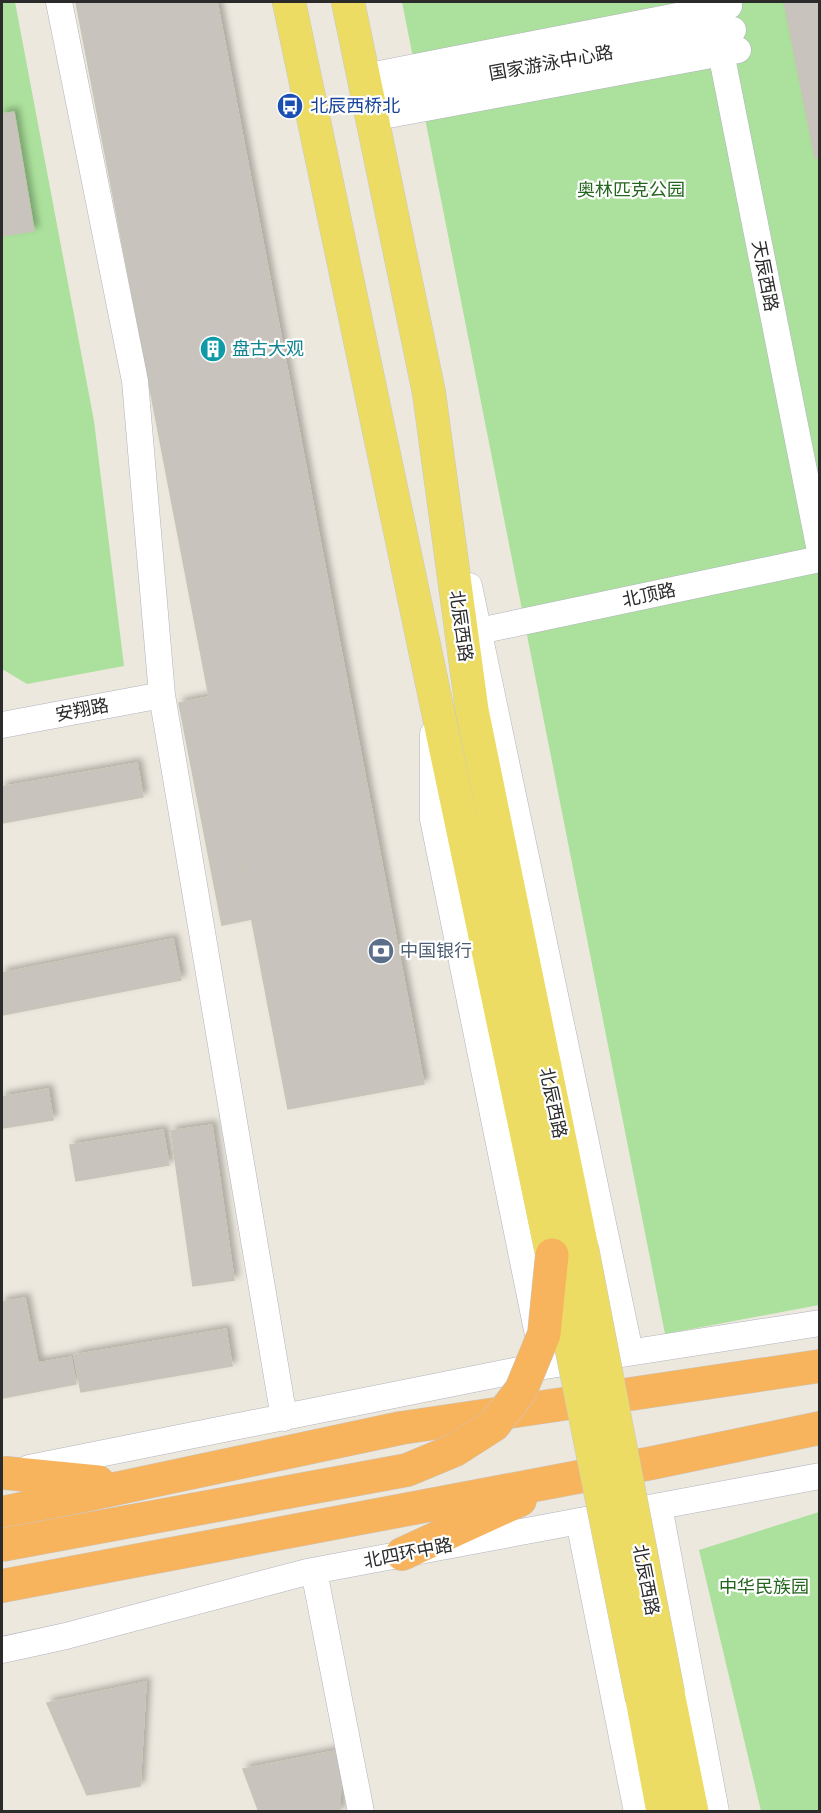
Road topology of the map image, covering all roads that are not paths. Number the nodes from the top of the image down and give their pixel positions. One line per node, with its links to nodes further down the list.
1 (59, 2): 12 (street)
2 (289, 2): 11 (main road, 北辰西路)
3 (348, 2): 5 (main road, 北辰西路)
4 (724, 23): 5 (street); 5 (street); 7 (street, 天辰西路); 8 (street, 天辰西路)
5 (368, 97): 6 (main road, 北辰西路)
6 (429, 393): 10 (street, 北辰西路); 14 (main road, 北辰西路)
7 (819, 466)
8 (819, 550)
9 (819, 559): 10 (street, 北顶路)
10 (479, 631): 16 (street, 北辰西路)
11 (434, 692): 14 (main road, 北辰西路); 17 (street, 北辰西路)
12 (162, 694): 13 (street, 安翔路); 19 (street)
13 (2, 725)
14 (567, 1252): 28 (highway, bridge); 35 (main road, 北辰西路, bridge)
15 (819, 1323): 16 (street)
16 (630, 1352): 17 (street)
17 (544, 1366): 19 (street)
18 (819, 1366): 24 (highway)
19 (284, 1418): 21 (street)
20 (819, 1428): 23 (highway)
21 (4, 1473): 24 (highway)
22 (819, 1476): 25 (street, 北四环中路)
23 (571, 1478): 29 (highway); 31 (highway)
24 (130, 1486): 26 (highway)
25 (658, 1506): 27 (street, 北四环中路); 32 (street, 北辰西路)
26 (2, 1513)
27 (579, 1521): 29 (street, 北四环中路); 33 (street)
28 (2, 1545)
29 (402, 1554): 30 (street, 北四环中路)
30 (314, 1570): 34 (street, 北四环中路); 36 (street)
31 (2, 1586)
32 (675, 1595): 33 (street); 40 (street, 北辰西路)
33 (597, 1611): 37 (street)
34 (2, 1650)
35 (655, 1696): 38 (main road, 北辰西路); 39 (main road, 北辰西路)
36 (361, 1812)
37 (637, 1812)
38 (663, 1812)
39 (692, 1812)
40 (716, 1812)

